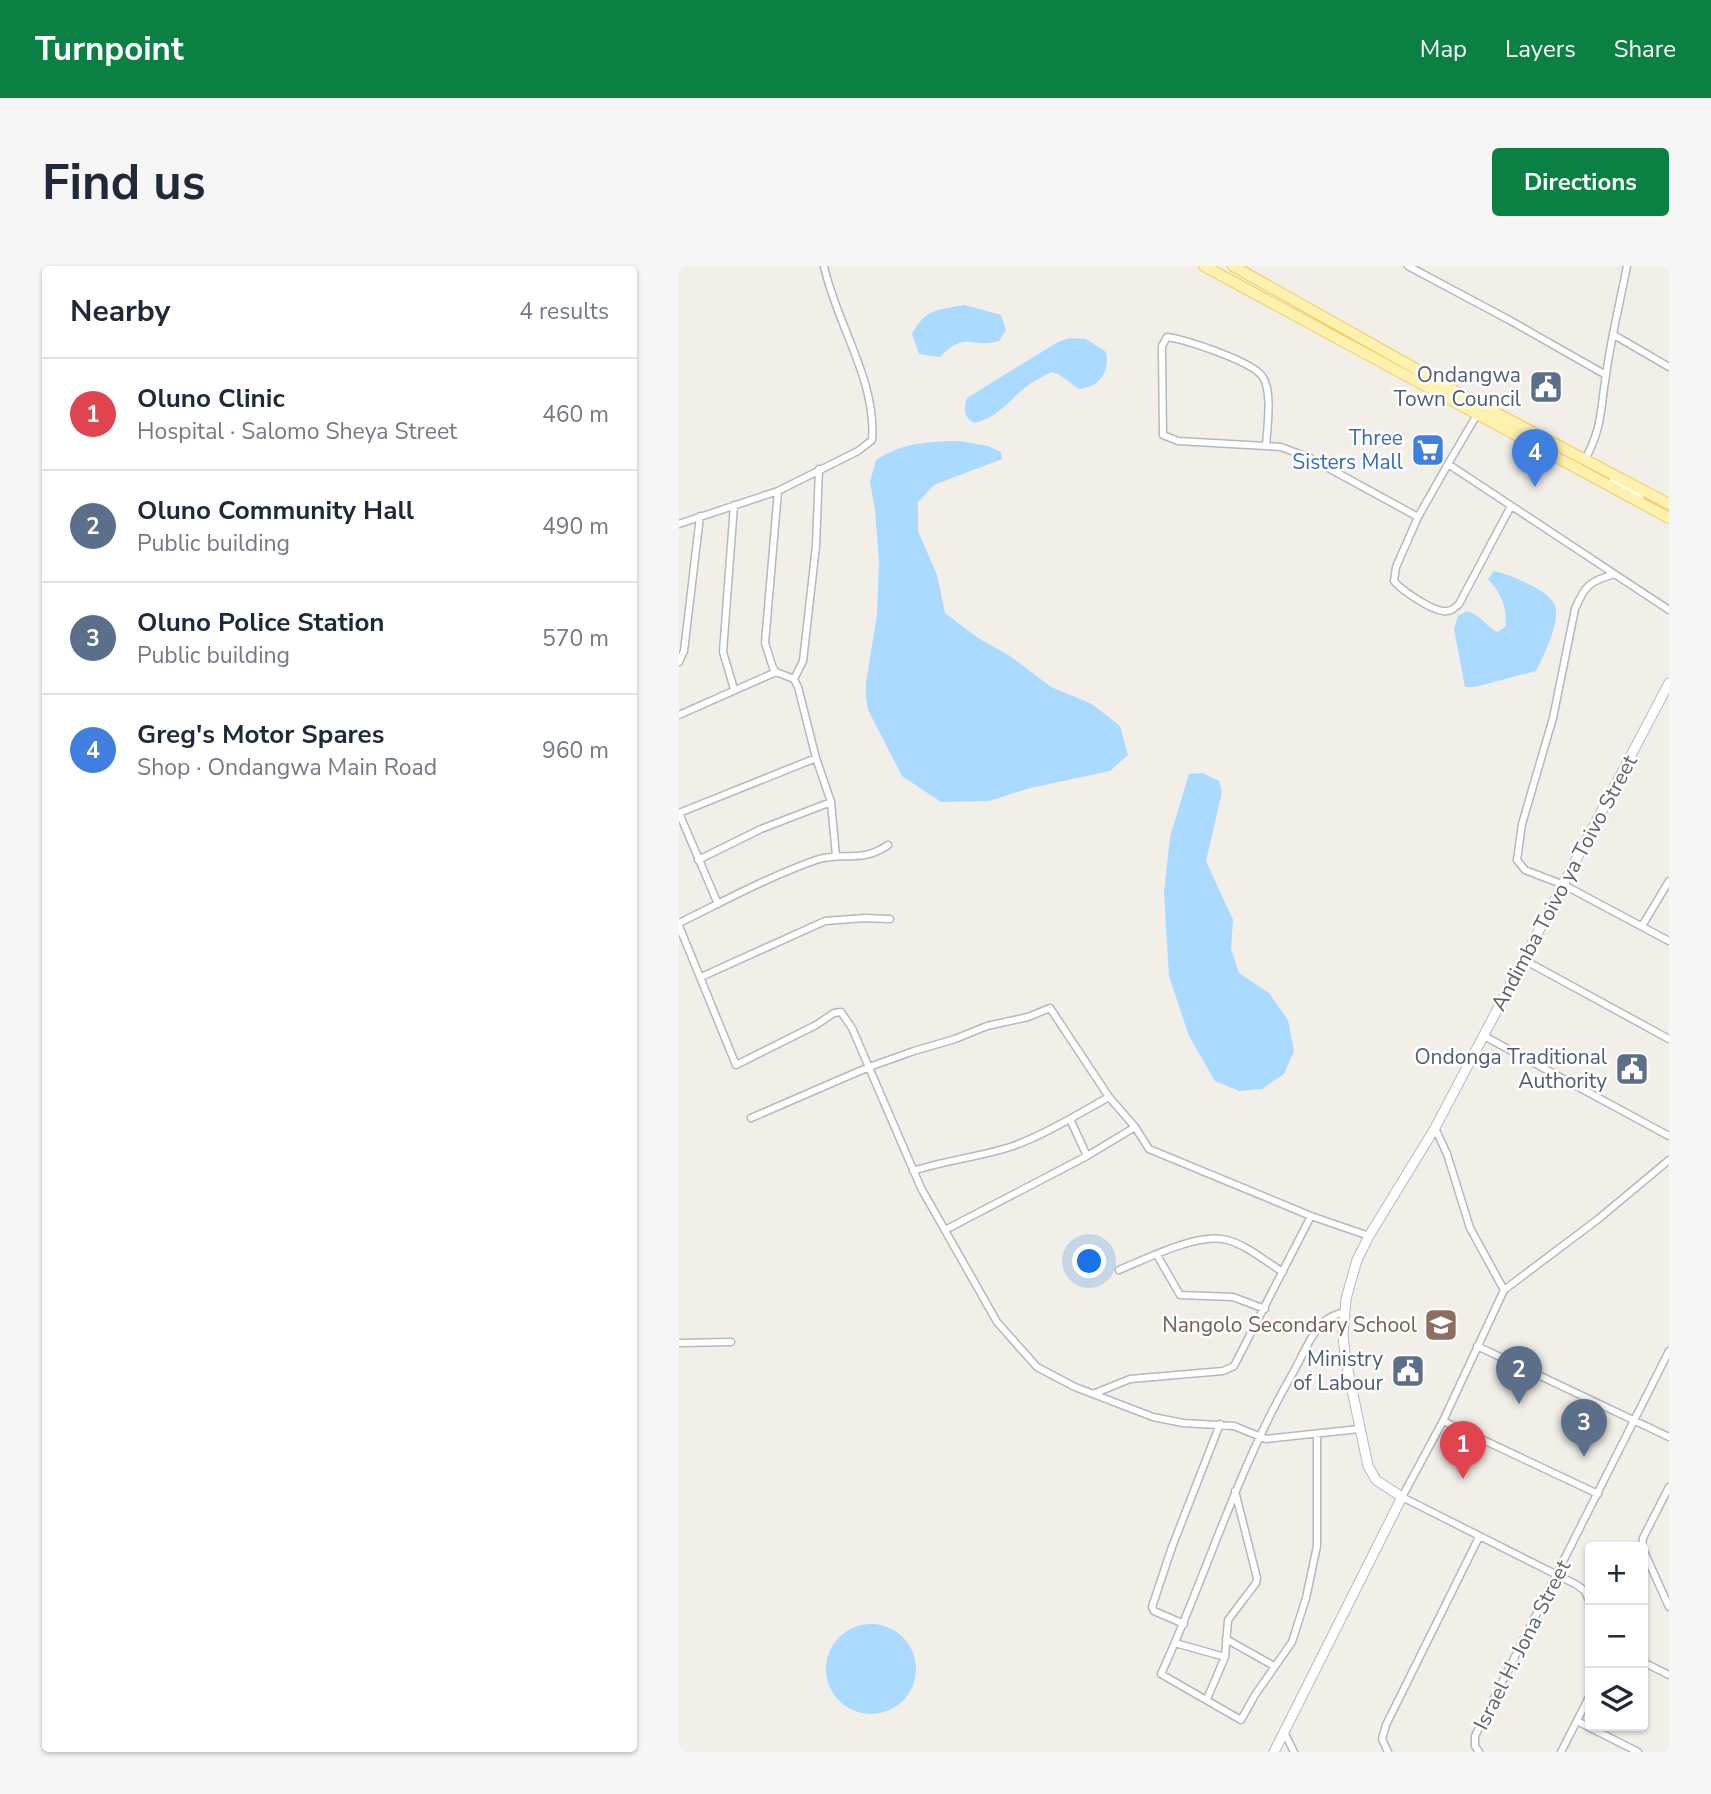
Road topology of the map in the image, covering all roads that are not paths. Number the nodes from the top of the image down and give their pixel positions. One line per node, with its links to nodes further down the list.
1 (824, 266): 14 (street)
2 (1204, 266): 10 (main road)
3 (1233, 266): 9 (main road)
4 (1408, 266): 8 (street)
5 (1626, 266): 6 (street)
6 (1614, 335): 7 (street); 8 (street)
7 (1669, 367)
8 (1606, 375): 12 (street)
9 (1483, 406): 10 (street); 12 (main road)
10 (1477, 415): 13 (street); 21 (main road)
11 (1266, 446): 11 (street); 20 (street)
12 (1585, 460): 16 (main road); 21 (street)
13 (1448, 464): 18 (street); 20 (street)
14 (818, 469): 15 (street); 27 (street)
15 (778, 491): 17 (street); 26 (street)
16 (1669, 504)
17 (734, 505): 19 (street); 29 (street)
18 (1511, 506): 20 (street); 23 (street)
19 (700, 516): 22 (street); 25 (street)
20 (1418, 517)
21 (1669, 518)
22 (679, 524)
23 (1615, 574): 24 (street); 37 (street)
24 (1669, 610)
25 (679, 662)
26 (776, 672): 27 (street); 29 (street)
27 (794, 679): 31 (street)
28 (1669, 683): 37 (street, Andimba Toivo ya Toivo Street)
29 (734, 689): 30 (street)
30 (679, 715)
31 (816, 758): 32 (street); 35 (street)
32 (831, 802): 34 (street); 35 (street)
33 (888, 845): 34 (street)
34 (837, 856): 38 (street)
35 (698, 860): 38 (street)
36 (1669, 881): 41 (street)
37 (1565, 885): 41 (street); 43 (street, Andimba Toivo ya Toivo Street)
38 (718, 904): 40 (street)
39 (890, 919): 44 (street)
40 (679, 924): 44 (street)
41 (1642, 926): 42 (street)
42 (1669, 941)
43 (1524, 960): 45 (street, Andimba Toivo ya Toivo Street); 46 (street)
44 (701, 977): 47 (street)
45 (1484, 1037): 52 (street, Andimba Toivo ya Toivo Street); 53 (street)
46 (1669, 1039)
47 (869, 1067): 48 (street); 49 (street); 56 (street)
48 (1109, 1097): 50 (street); 51 (street)
49 (751, 1118)
50 (1070, 1119): 54 (street); 56 (street)
51 (1135, 1127): 54 (street); 57 (street)
52 (1435, 1128): 59 (street, Andimba Toivo ya Toivo Street); 63 (street)
53 (1669, 1136)
54 (1087, 1156): 58 (street)
55 (1669, 1160): 63 (street)
56 (913, 1171): 58 (street)
57 (1311, 1216): 59 (street); 62 (street)
58 (944, 1230): 70 (street)
59 (1369, 1236): 65 (street, Andimba Toivo ya Toivo Street)
60 (1157, 1255): 61 (street); 62 (street); 64 (street)
61 (1119, 1270)
62 (1283, 1272): 64 (street)
63 (1504, 1290): 68 (street)
64 (1265, 1309): 70 (street)
65 (1344, 1312): 74 (street, Andimba Toivo ya Toivo Street); 76 (street)
66 (731, 1342): 67 (street)
67 (679, 1343)
68 (1477, 1346): 71 (street); 72 (street)
69 (1669, 1352): 72 (street, Israel H. Jona Street)
70 (1093, 1394): 73 (street)
71 (1443, 1421): 80 (street); 81 (street)
72 (1634, 1421): 77 (street); 80 (street, Israel H. Jona Street)
73 (1220, 1424): 76 (street); 88 (street)
74 (1359, 1429): 75 (street); 81 (street, Andimba Toivo ya Toivo Street)
75 (1317, 1434): 76 (street); 93 (street)
76 (1259, 1437): 79 (street)
77 (1669, 1437)
78 (1669, 1487): 83 (street)
79 (1235, 1491): 88 (street); 89 (street)
80 (1598, 1494): 85 (street, Israel H. Jona Street)
81 (1402, 1497): 82 (street); 98 (street)
82 (1479, 1537): 85 (street); 101 (street)
83 (1643, 1542)
84 (1648, 1559): 87 (street)
85 (1558, 1574): 86 (street); 102 (street, Israel H. Jona Street)
86 (1585, 1591)
87 (1669, 1607)
88 (1184, 1624): 90 (street)
89 (1226, 1639): 91 (street); 93 (street)
90 (1175, 1643): 91 (street); 95 (street)
91 (1225, 1657): 95 (street)
92 (1648, 1664): 94 (street)
93 (1274, 1666): 95 (street)
94 (1669, 1675)
95 (1207, 1699)
96 (1585, 1705): 97 (street)
97 (1577, 1721): 103 (street); 104 (street)
98 (1285, 1734): 99 (street); 100 (street)
99 (1275, 1752)
100 (1294, 1752)
101 (1388, 1752)
102 (1479, 1752)
103 (1560, 1752)
104 (1638, 1752)

